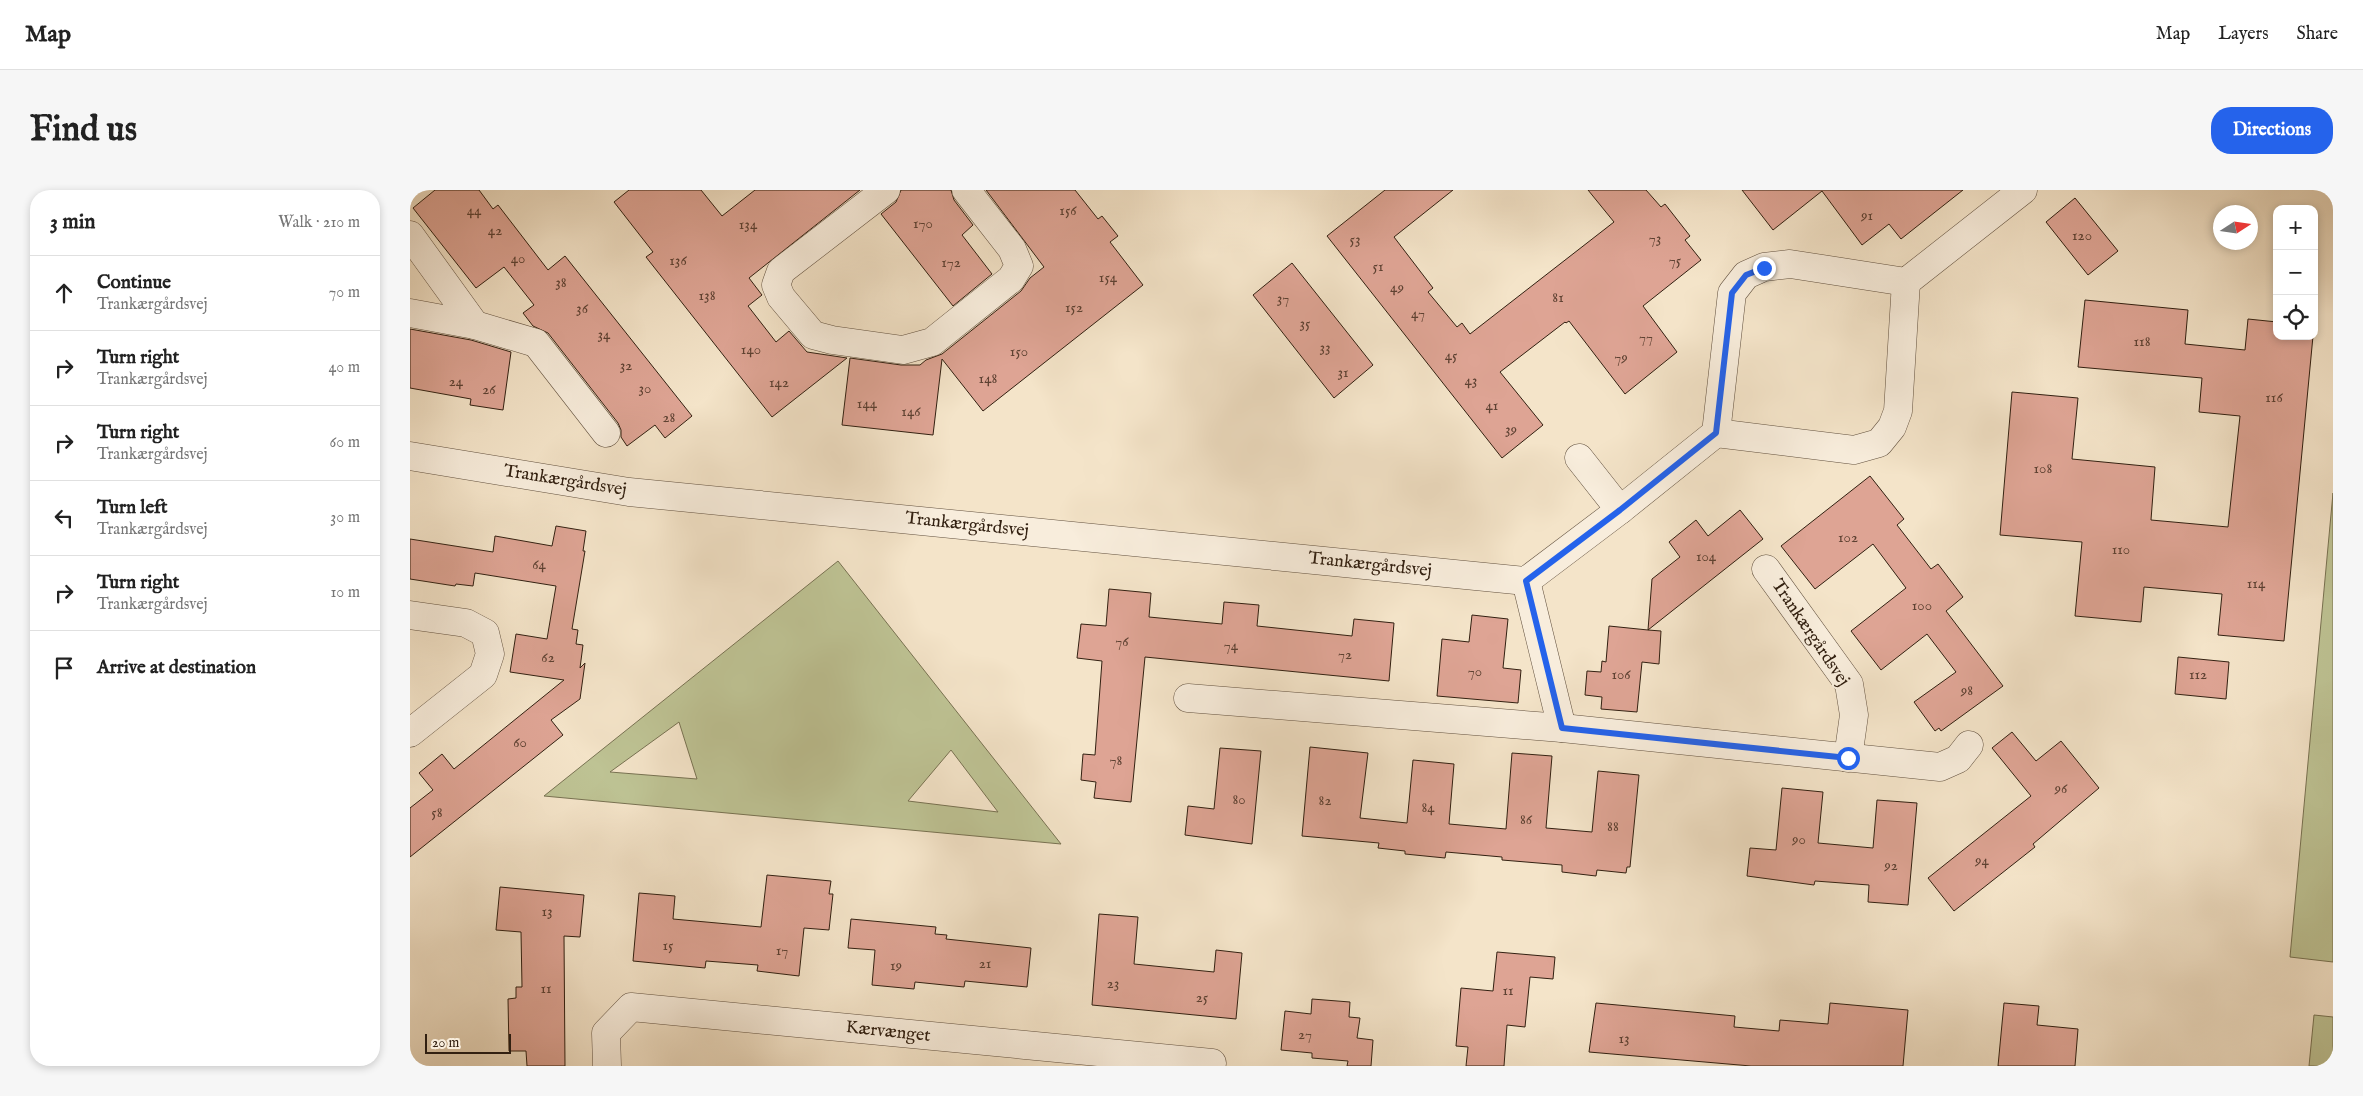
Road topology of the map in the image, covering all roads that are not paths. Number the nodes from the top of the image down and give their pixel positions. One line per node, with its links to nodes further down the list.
1 (886, 190): 2 (street)
2 (966, 190)
3 (2022, 190): 5 (street)
4 (410, 235): 7 (street)
5 (1906, 282): 9 (street); 9 (street)
6 (410, 313): 7 (street)
7 (475, 324): 8 (street)
8 (606, 433)
9 (1716, 433): 12 (street)
10 (410, 456): 14 (street, Trankærgårdsvej)
11 (1579, 458): 12 (street)
12 (1620, 510): 14 (street)
13 (1766, 568): 20 (street, Trankærgårdsvej)
14 (1526, 581): 17 (street)
15 (410, 615): 18 (street)
16 (1188, 698): 17 (street)
17 (1562, 728): 20 (street)
18 (410, 733)
19 (1968, 744): 20 (street)
20 (1848, 758)
21 (606, 1066): 22 (street, Kærvænget)
22 (1212, 1066)

